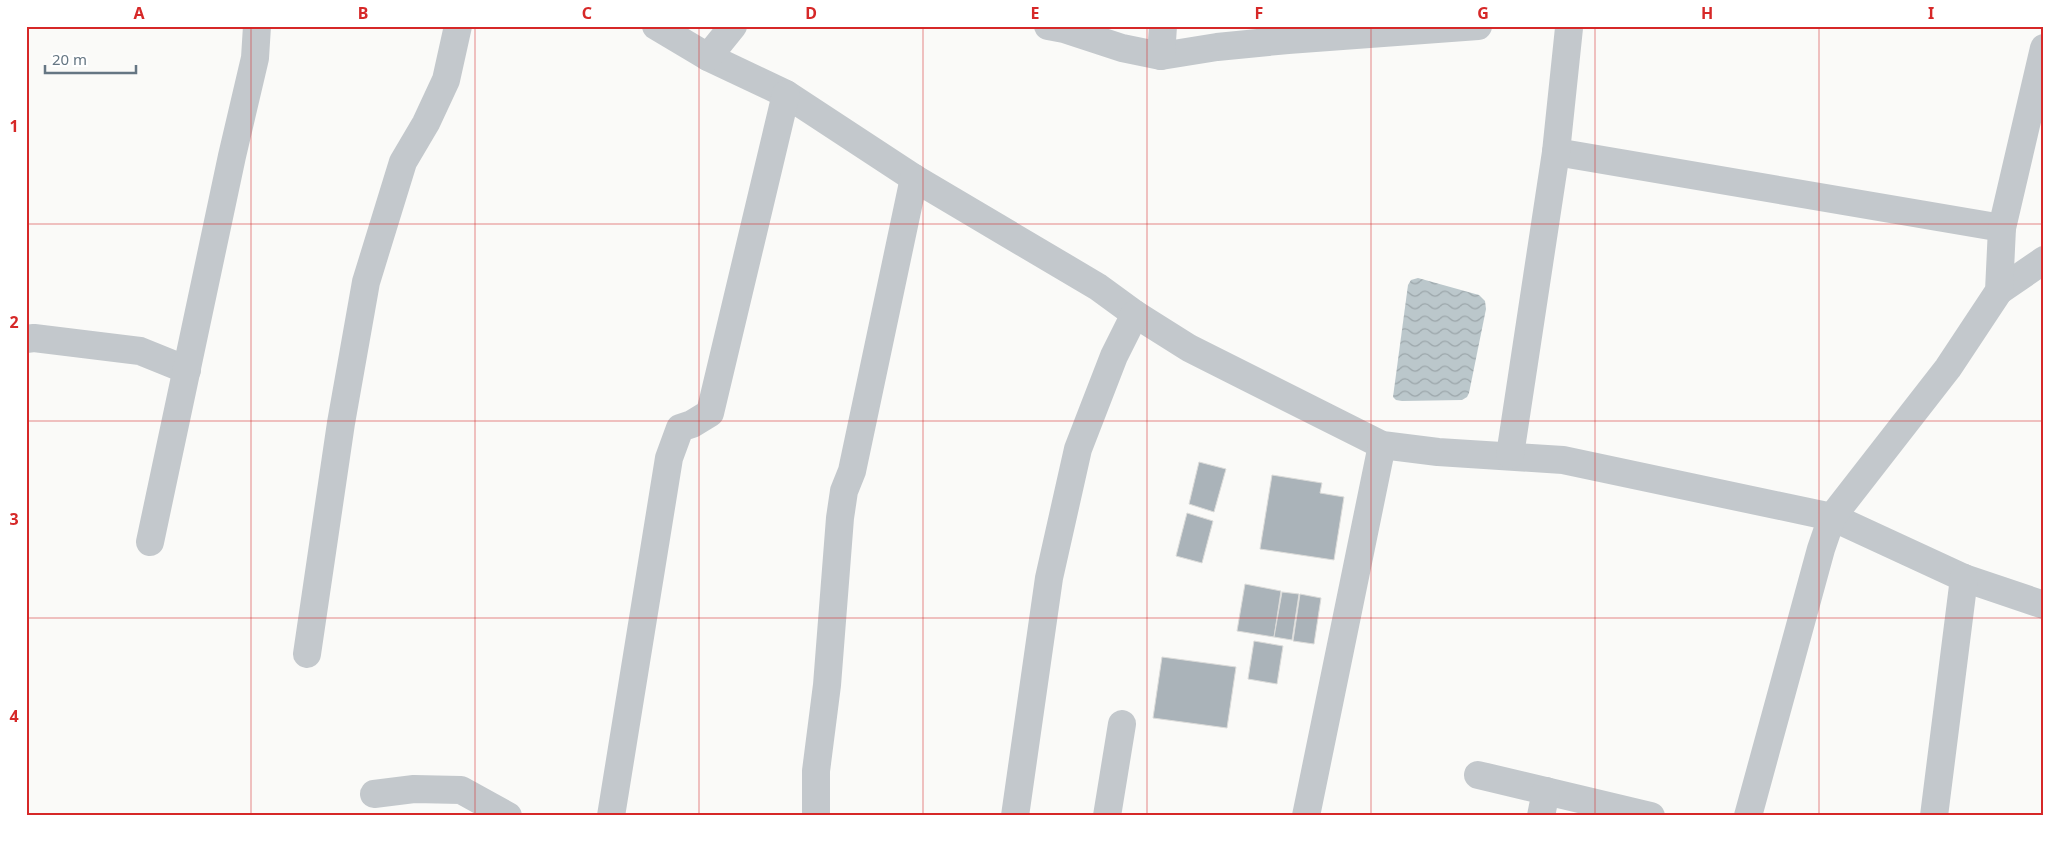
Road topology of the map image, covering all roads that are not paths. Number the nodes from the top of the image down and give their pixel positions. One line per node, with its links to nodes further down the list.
1 (258, 26): 20 (street)
2 (458, 26): 27 (street)
3 (656, 26): 11 (street)
4 (733, 26): 11 (street)
5 (1048, 26): 10 (street)
6 (1163, 26): 10 (street)
7 (1478, 26): 10 (street)
8 (1565, 27): 13 (street)
9 (2044, 48): 15 (street)
10 (1161, 56)
11 (708, 57): 12 (street)
12 (786, 94): 14 (street); 33 (street)
13 (1556, 152): 15 (street); 22 (street)
14 (914, 178): 18 (street); 34 (street)
15 (2002, 228): 17 (street)
16 (2044, 260): 17 (street)
17 (2000, 291): 23 (street)
18 (1135, 314): 21 (street); 35 (street)
19 (26, 339): 20 (street)
20 (187, 370): 24 (street)
21 (1382, 445): 22 (street); 37 (street)
22 (1510, 455): 23 (street)
23 (1832, 517): 25 (street); 39 (street)
24 (150, 542)
25 (1964, 578): 26 (street); 40 (street)
26 (2044, 605)
27 (307, 654)
28 (1122, 724): 36 (street)
29 (1478, 775): 31 (street)
30 (374, 794): 32 (street)
31 (1544, 804): 38 (street)
32 (508, 816)
33 (610, 816)
34 (816, 816)
35 (1015, 816)
36 (1107, 816)
37 (1306, 816)
38 (1651, 816)
39 (1748, 816)
40 (1934, 816)

